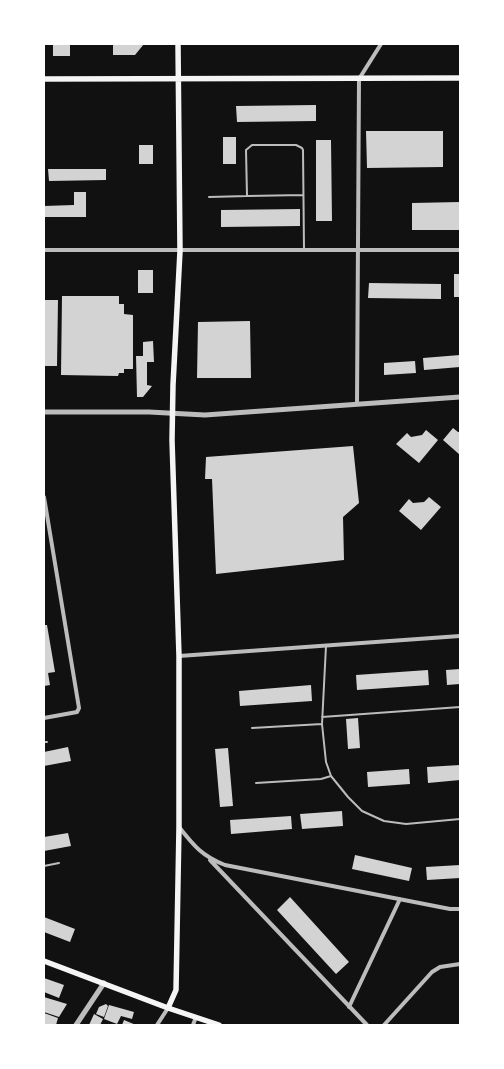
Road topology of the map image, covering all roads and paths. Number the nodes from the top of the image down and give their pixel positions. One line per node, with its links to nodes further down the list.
1 (178, 44): 5 (main road)
2 (381, 44): 6 (street)
3 (460, 78): 6 (main road)
4 (44, 79): 5 (main road)
5 (179, 79): 6 (main road); 14 (main road)
6 (359, 79): 12 (street)
7 (303, 195): 8 (lane); 8 (lane); 11 (lane)
8 (246, 196): 9 (lane)
9 (209, 197)
10 (44, 250): 14 (street)
11 (304, 250): 12 (street); 14 (street)
12 (358, 250): 13 (street); 16 (street)
13 (460, 250)
14 (180, 251): 18 (main road)
15 (460, 397): 16 (street)
16 (357, 404): 18 (street)
17 (44, 412): 18 (street)
18 (172, 413): 22 (main road)
19 (44, 497): 25 (street)
20 (460, 636): 21 (street)
21 (326, 645): 22 (street); 24 (lane)
22 (180, 656): 31 (main road)
23 (460, 707): 24 (lane)
24 (322, 717): 26 (lane)
25 (44, 718)
26 (322, 724): 27 (lane); 28 (lane)
27 (252, 728)
28 (331, 776): 29 (lane); 30 (lane)
29 (256, 783)
30 (460, 819)
31 (179, 827): 32 (street); 41 (main road)
32 (207, 857): 35 (street); 40 (street)
33 (59, 863): 34 (lane)
34 (44, 866)
35 (400, 899): 36 (street); 40 (street)
36 (460, 909)
37 (44, 961): 39 (main road)
38 (460, 964): 48 (street)
39 (104, 983): 41 (main road); 43 (street)
40 (349, 1007): 47 (street)
41 (168, 1008): 42 (main road); 44 (street)
42 (196, 1017): 45 (street); 46 (main road)
43 (76, 1025)
44 (157, 1025)
45 (193, 1025)
46 (217, 1025)
47 (367, 1025)
48 (384, 1025)

